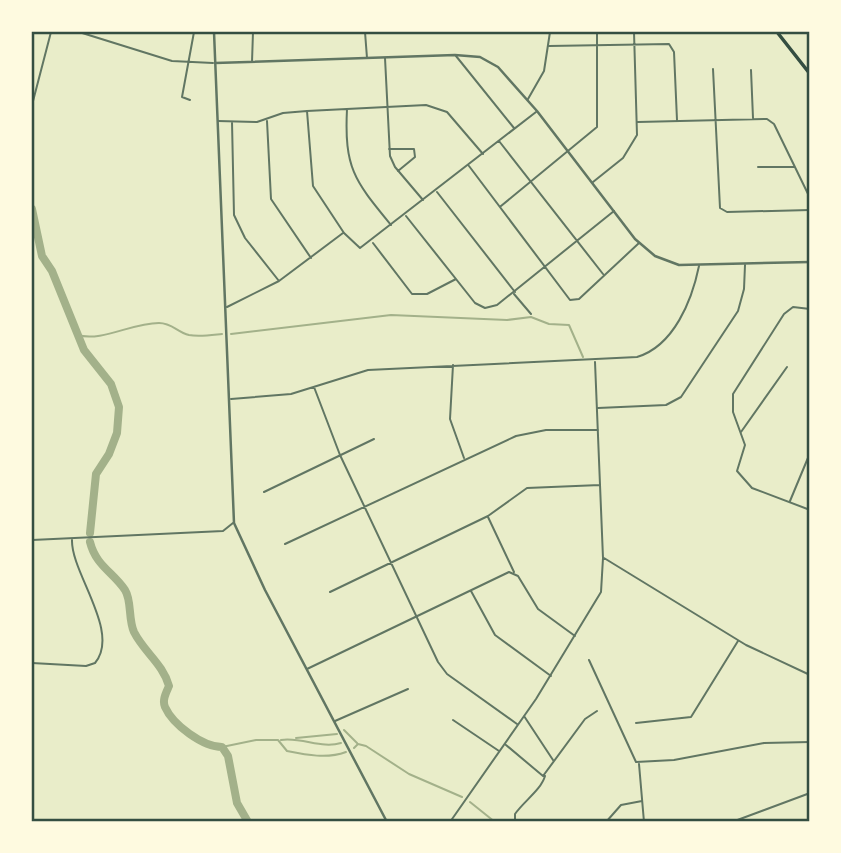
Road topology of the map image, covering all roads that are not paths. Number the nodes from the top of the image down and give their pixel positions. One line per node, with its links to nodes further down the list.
1 (51, 32): 25 (street)
2 (79, 32): 17 (street)
3 (194, 32): 17 (street)
4 (214, 32): 18 (street)
5 (253, 32): 19 (street)
6 (365, 32): 16 (street)
7 (550, 32): 12 (street)
8 (597, 32): 13 (street)
9 (634, 32): 11 (street)
10 (777, 32): 22 (highway)
11 (634, 45): 13 (street); 33 (street); 36 (street)
12 (549, 46): 13 (street); 24 (street)
13 (597, 47): 40 (street)
14 (455, 55): 15 (street); 24 (street); 37 (street)
15 (385, 58): 16 (street); 26 (street)
16 (367, 59): 19 (street)
17 (186, 63): 18 (street); 23 (street)
18 (215, 63): 19 (street); 32 (street)
19 (253, 63)
20 (713, 69): 34 (street)
21 (751, 70): 30 (street)
22 (810, 74)
23 (190, 100)
24 (528, 100): 29 (street)
25 (32, 105)
26 (386, 106): 27 (street); 39 (street); 41 (street)
27 (347, 109): 28 (street); 55 (street)
28 (307, 111): 31 (street); 56 (street)
29 (537, 111): 37 (street); 40 (street)
30 (753, 119): 34 (street); 44 (street)
31 (267, 120): 35 (street); 60 (street)
32 (217, 121): 35 (street); 69 (street)
33 (677, 121): 34 (street); 36 (street)
34 (715, 121): 52 (street)
35 (232, 122): 67 (street)
36 (638, 122): 47 (street)
37 (514, 129): 38 (street)
38 (499, 141): 41 (street); 46 (street)
39 (388, 149): 45 (street); 45 (street)
40 (568, 153): 46 (street); 47 (street)
41 (483, 154): 42 (street)
42 (468, 166): 48 (street); 51 (street)
43 (758, 167): 44 (street)
44 (795, 167): 49 (street)
45 (398, 171): 50 (street)
46 (532, 181): 51 (street); 57 (street)
47 (592, 183): 53 (street)
48 (436, 191): 50 (street); 68 (street)
49 (810, 198)
50 (423, 201): 54 (street)
51 (500, 206): 64 (street)
52 (810, 210)
53 (614, 211): 57 (street); 59 (street)
54 (405, 215): 55 (street); 66 (street)
55 (391, 226): 58 (street)
56 (344, 233): 58 (street); 60 (street)
57 (577, 241): 64 (street); 65 (street)
58 (372, 242): 66 (street)
59 (639, 243): 63 (street); 65 (street)
60 (312, 258): 67 (street)
61 (810, 262): 62 (street)
62 (745, 264): 63 (street); 77 (street)
63 (699, 265): 72 (street)
64 (546, 267): 65 (street); 68 (street)
65 (604, 275)
66 (456, 279): 68 (street)
67 (279, 281): 69 (street)
68 (514, 292): 71 (street)
69 (225, 308): 76 (street)
70 (810, 309): 79 (street)
71 (531, 314)
72 (595, 361): 73 (street); 77 (street)
73 (453, 364): 75 (street); 83 (street)
74 (787, 367): 79 (street)
75 (313, 386): 76 (street); 82 (street)
76 (228, 400): 90 (street)
77 (597, 408): 78 (street)
78 (598, 430): 83 (street); 84 (street)
79 (741, 432): 86 (street)
80 (374, 439): 82 (street)
81 (810, 453): 86 (street)
82 (340, 455): 85 (street); 87 (street)
83 (465, 459): 87 (street)
84 (601, 485): 89 (street); 94 (street)
85 (264, 492)
86 (789, 502): 88 (street)
87 (365, 509): 93 (street); 95 (street)
88 (810, 510)
89 (488, 516): 95 (street); 96 (street)
90 (234, 523): 91 (street); 104 (street)
91 (72, 538): 92 (street); 103 (street)
92 (32, 540)
93 (285, 544)
94 (603, 558): 100 (street); 101 (street)
95 (391, 562): 98 (street); 99 (street)
96 (514, 573): 97 (street); 100 (street)
97 (471, 590): 99 (street); 105 (street)
98 (330, 592)
99 (417, 615): 104 (street); 113 (street)
100 (576, 637): 105 (street)
101 (739, 640): 106 (street); 112 (street)
102 (589, 660): 118 (street)
103 (32, 663)
104 (307, 669): 111 (street)
105 (551, 676): 109 (street)
106 (810, 676)
107 (408, 689): 111 (street)
108 (597, 711): 117 (street)
109 (523, 716): 113 (street); 117 (street)
110 (453, 720): 116 (street)
111 (335, 722): 122 (street)
112 (636, 723)
113 (517, 724): 115 (street)
114 (810, 742): 118 (street)
115 (505, 744): 116 (street); 119 (street)
116 (500, 751): 123 (street)
117 (555, 761): 119 (street)
118 (639, 763): 121 (street)
119 (545, 775): 124 (street)
120 (810, 793): 127 (street)
121 (642, 802): 125 (street); 126 (street)
122 (387, 821)
123 (450, 821)
124 (515, 821)
125 (606, 821)
126 (644, 821)
127 (732, 821)

